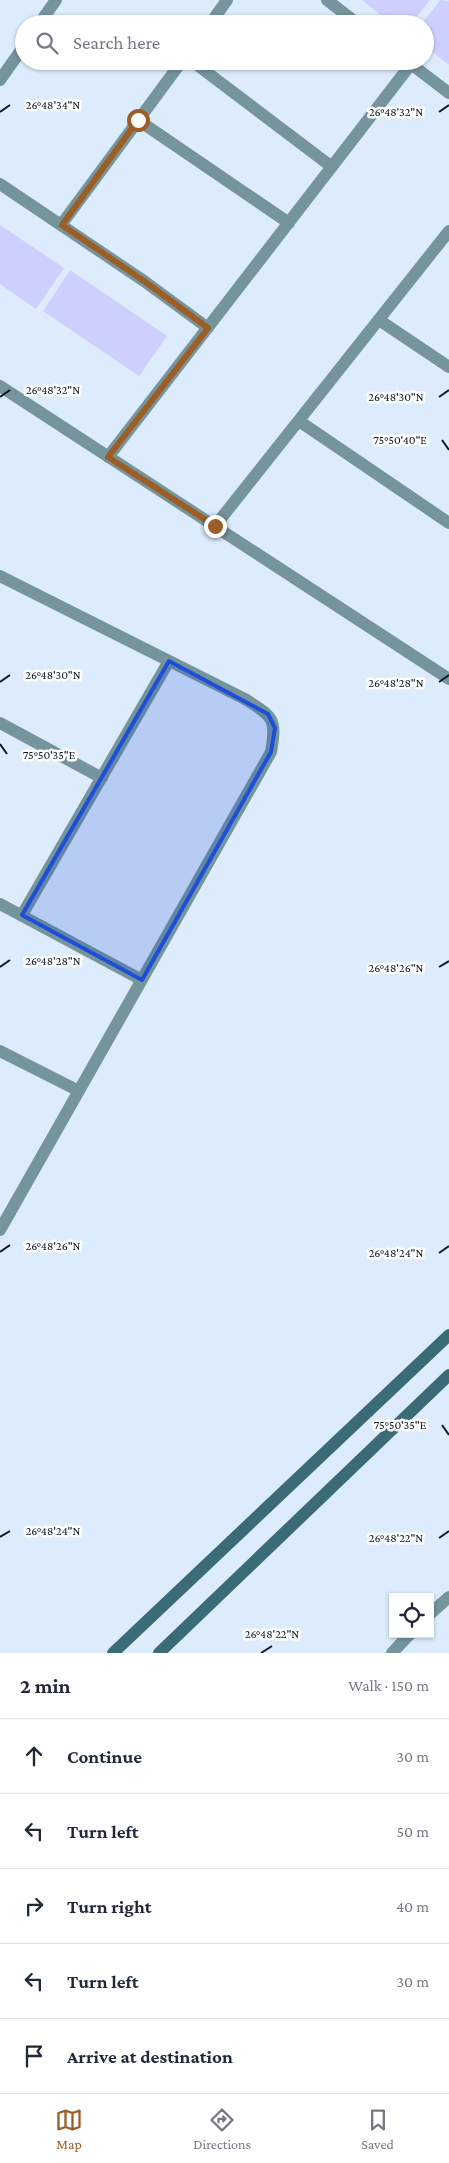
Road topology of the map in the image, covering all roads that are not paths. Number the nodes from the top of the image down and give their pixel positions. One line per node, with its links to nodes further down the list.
1 (56, 0): 4 (street)
2 (227, 0): 5 (street)
3 (327, 0): 6 (street)
4 (45, 15)
5 (216, 15)
6 (346, 15)
7 (15, 59): 12 (street)
8 (175, 70): 14 (street)
9 (204, 70): 15 (street)
10 (405, 70): 15 (street)
11 (419, 70): 13 (street)
12 (0, 80)
13 (449, 93)
14 (138, 120): 17 (street); 18 (street)
15 (332, 166): 17 (street)
16 (0, 184): 18 (street)
17 (289, 223): 21 (street)
18 (62, 225): 21 (street)
19 (449, 231): 20 (street)
20 (379, 320): 22 (street); 24 (street)
21 (208, 328): 25 (street)
22 (449, 367)
23 (0, 386): 25 (street)
24 (298, 421): 26 (street); 27 (street)
25 (108, 457): 27 (street)
26 (449, 523)
27 (215, 526): 30 (street)
28 (0, 576): 29 (street)
29 (169, 661): 32 (street); 35 (street)
30 (449, 679)
31 (0, 723): 32 (street)
32 (102, 778): 34 (street)
33 (0, 904): 34 (street)
34 (22, 915): 35 (street)
35 (142, 980): 37 (street)
36 (0, 1051): 37 (street)
37 (79, 1091): 38 (street)
38 (0, 1230)
39 (449, 1335): 44 (street)
40 (449, 1375): 45 (street)
41 (449, 1597): 42 (street)
42 (434, 1610)
43 (406, 1638): 46 (street)
44 (113, 1653)
45 (159, 1653)
46 (392, 1653)

